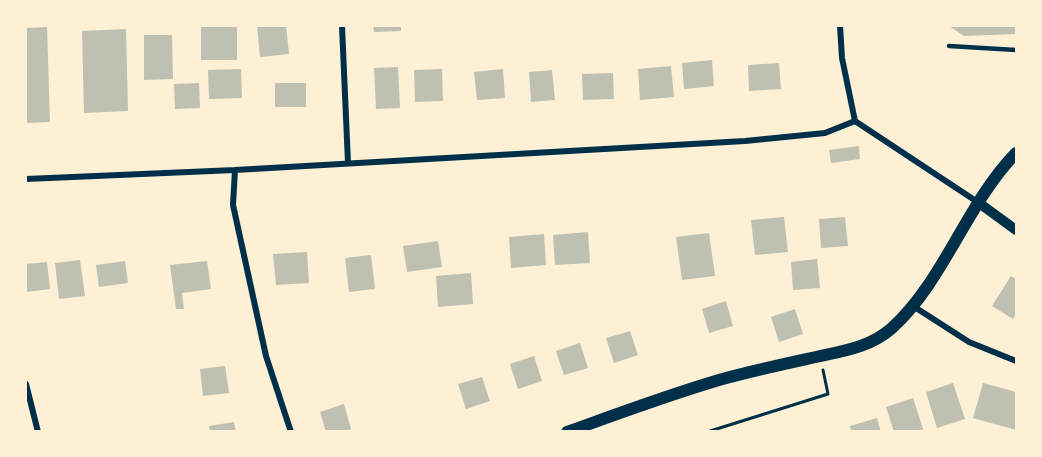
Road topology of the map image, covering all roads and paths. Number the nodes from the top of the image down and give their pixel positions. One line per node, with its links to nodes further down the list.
1 (342, 26): 7 (street)
2 (840, 26): 5 (street)
3 (949, 46): 4 (lane)
4 (1017, 50)
5 (855, 121): 7 (street); 10 (street)
6 (1017, 153): 10 (main road)
7 (348, 163): 8 (street)
8 (235, 170): 9 (street); 17 (street)
9 (26, 179)
10 (979, 203): 11 (street); 12 (main road)
11 (1017, 230)
12 (913, 306): 13 (main road); 14 (street)
13 (819, 357): 18 (main road); 19 (path)
14 (1017, 361)
15 (26, 384): 16 (street)
16 (38, 432)
17 (291, 432)
18 (567, 432)
19 (707, 432)

